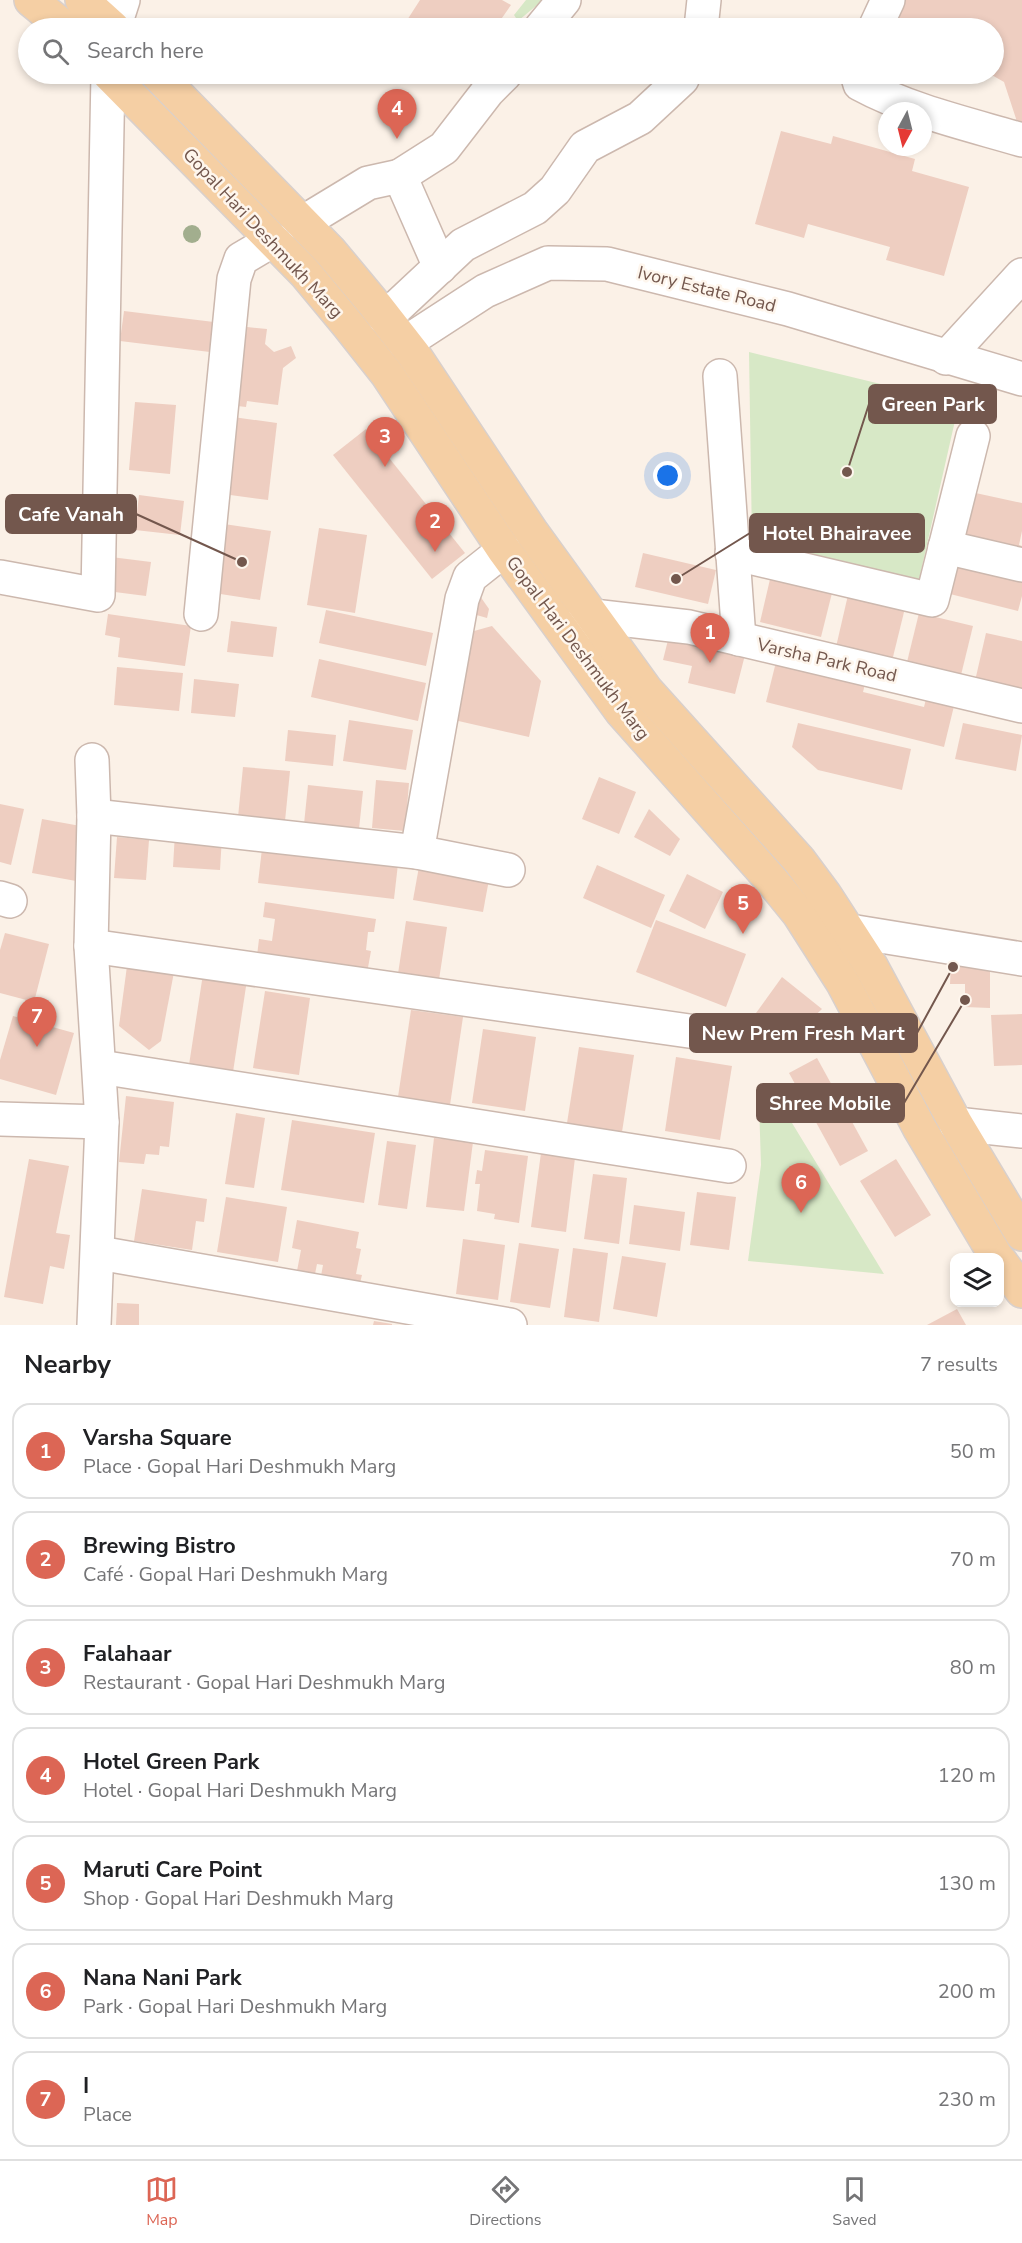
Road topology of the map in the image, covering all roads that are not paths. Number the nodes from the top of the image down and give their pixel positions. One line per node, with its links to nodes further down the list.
1 (32, 0): 7 (main road)
2 (82, 0): 8 (main road)
3 (123, 0): 9 (street)
4 (564, 0): 10 (street)
5 (704, 0): 11 (street)
6 (888, 0): 12 (street)
7 (53, 18)
8 (103, 18)
9 (117, 18)
10 (549, 18)
11 (702, 18)
12 (880, 18)
13 (109, 84): 35 (street)
14 (119, 84): 22 (main road, Gopal Hari Deshmukh Marg)
15 (167, 84): 21 (main road, Gopal Hari Deshmukh Marg)
16 (495, 84): 20 (street)
17 (677, 84): 23 (street)
18 (860, 84): 19 (street)
19 (1022, 140)
20 (400, 176): 21 (street); 23 (street)
21 (303, 223): 25 (main road, Gopal Hari Deshmukh Marg)
22 (273, 240): 32 (main road, Gopal Hari Deshmukh Marg); 36 (street)
23 (440, 267): 25 (street)
24 (1022, 275): 27 (street)
25 (385, 318): 26 (main road, Gopal Hari Deshmukh Marg)
26 (405, 344): 27 (street, Ivory Estate Road); 37 (main road, Gopal Hari Deshmukh Marg)
27 (946, 358): 29 (street, Ivory Estate Road)
28 (720, 376): 33 (street)
29 (1022, 379)
30 (973, 436): 31 (street)
31 (945, 547): 33 (street); 34 (street)
32 (504, 550): 38 (main road, Gopal Hari Deshmukh Marg); 43 (street)
33 (732, 553): 39 (street)
34 (1022, 566)
35 (0, 577)
36 (201, 614)
37 (594, 616): 38 (street); 39 (street, Varsha Park Road); 45 (main road, Gopal Hari Deshmukh Marg)
38 (565, 635): 57 (main road, Gopal Hari Deshmukh Marg)
39 (739, 639): 40 (street, Varsha Park Road)
40 (1022, 706)
41 (92, 759): 42 (street)
42 (94, 816): 43 (street); 46 (street)
43 (417, 852): 44 (street)
44 (508, 870)
45 (850, 931): 47 (street); 52 (main road, Gopal Hari Deshmukh Marg)
46 (91, 946): 48 (street); 49 (street)
47 (1022, 959)
48 (717, 1035)
49 (100, 1067): 51 (street); 54 (street)
50 (0, 1119): 51 (street)
51 (102, 1122): 56 (street)
52 (956, 1124): 53 (street); 55 (main road, Gopal Hari Deshmukh Marg)
53 (1022, 1131)
54 (729, 1166)
55 (1021, 1232)
56 (99, 1253): 60 (street); 61 (street)
57 (995, 1253)
58 (1004, 1268): 59 (main road)
59 (1022, 1291)
60 (94, 1325)
61 (510, 1325)

